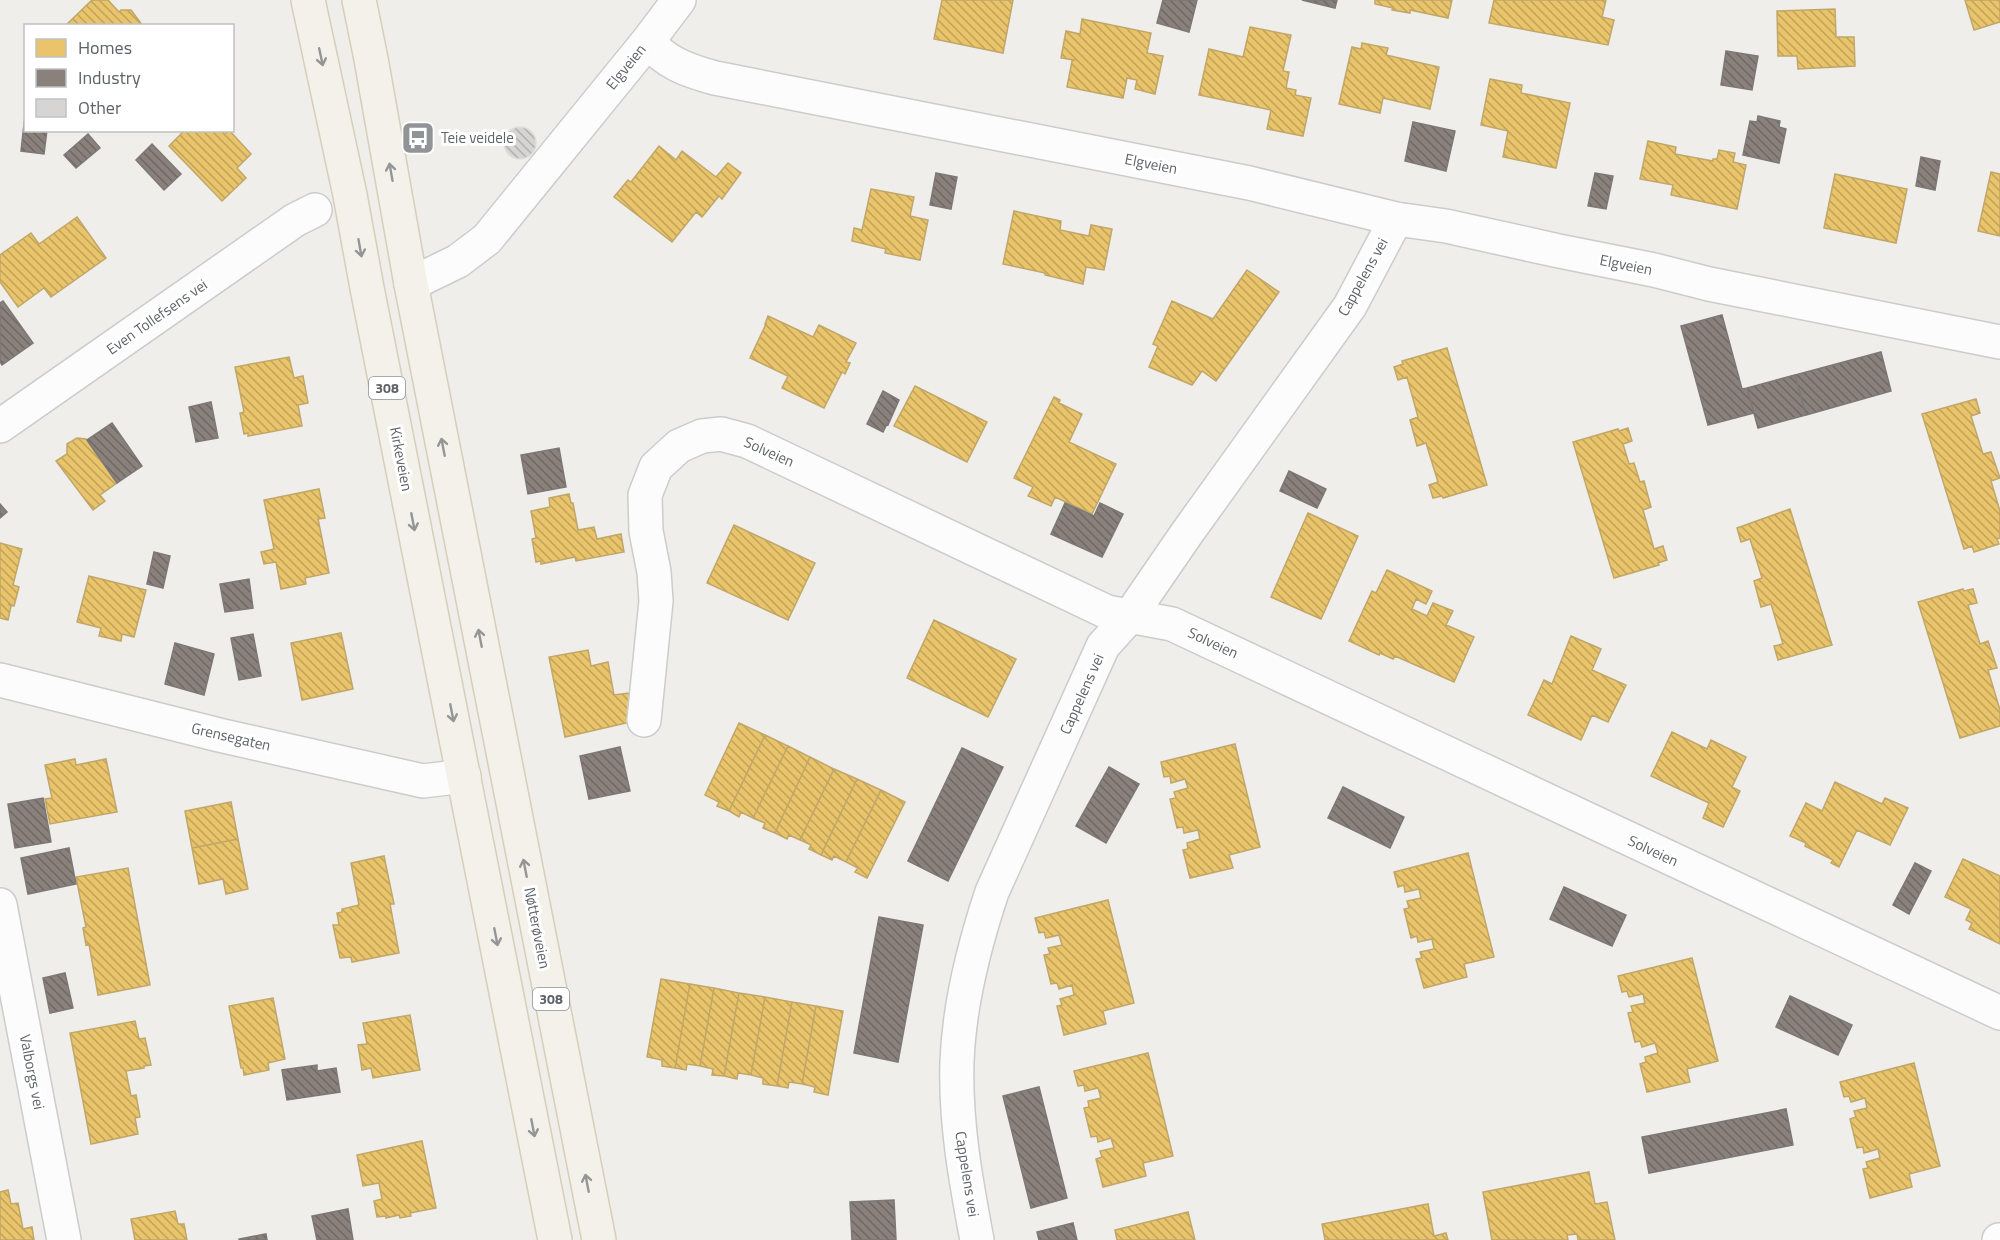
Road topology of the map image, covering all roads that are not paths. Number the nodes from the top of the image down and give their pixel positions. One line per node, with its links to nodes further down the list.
1 (308, 0): 15 (main road, Kirkeveien / 308, one-way to 15)
2 (316, 0): 6 (main road)
3 (359, 0): 6 (main road, 308)
4 (679, 0): 5 (street)
5 (648, 41): 8 (street, Elgveien); 9 (street, Elgveien)
6 (369, 46): 9 (main road, 308, one-way to 6)
7 (315, 210): 11 (street, Even Tollefsens vei)
8 (1396, 219): 10 (street, Elgveien); 12 (street, Cappelens vei)
9 (411, 284): 20 (main road, Nøtterøveien / 308, one-way to 9)
10 (2000, 342)
11 (0, 426)
12 (1130, 616): 14 (street, Solveien); 17 (street, Solveien); 21 (street, Cappelens vei)
13 (0, 680): 15 (street, Grensegaten)
14 (644, 720)
15 (464, 776): 19 (main road, 308, one-way to 19)
16 (0, 905): 18 (street, Valborgs vei)
17 (2000, 1013)
18 (64, 1240)
19 (555, 1240)
20 (599, 1240)
21 (977, 1240)

